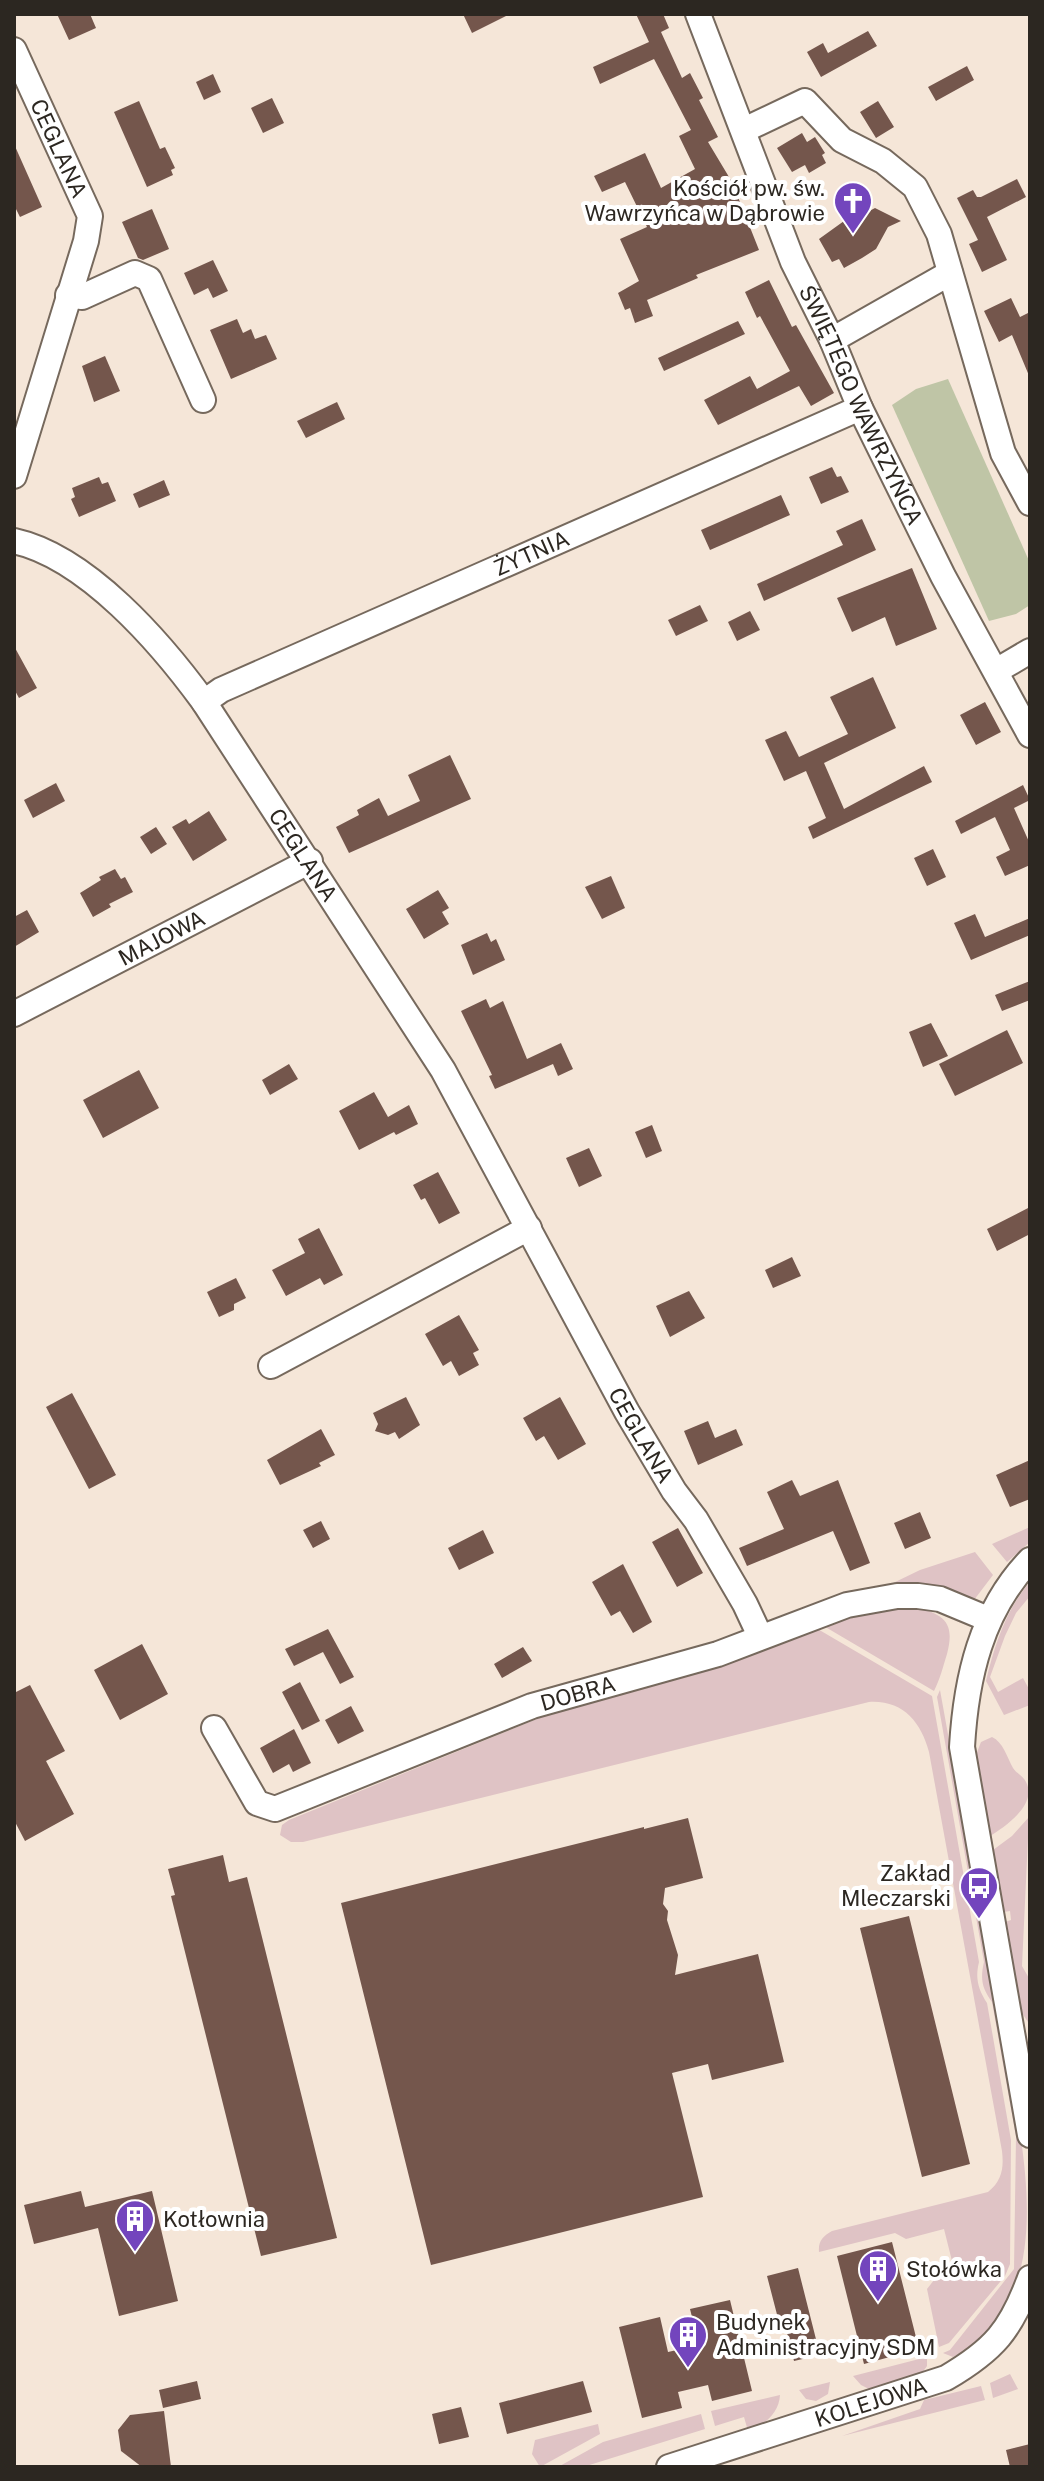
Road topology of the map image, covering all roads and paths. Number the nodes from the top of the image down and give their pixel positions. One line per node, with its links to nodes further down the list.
1 (698, 14): 3 (street, ŚWIĘTEGO WAWRZYŃCA)
2 (14, 50): 5 (street, CEGLANA)
3 (744, 130): 4 (street); 6 (street, ŚWIĘTEGO WAWRZYŃCA)
4 (950, 273): 6 (street); 10 (street)
5 (68, 295): 7 (street); 9 (street, CEGLANA)
6 (832, 340): 8 (street, ŚWIĘTEGO WAWRZYŃCA)
7 (203, 400)
8 (860, 408): 13 (street, ŚWIĘTEGO WAWRZYŃCA); 14 (street, ŻYTNIA)
9 (14, 476)
10 (1030, 503)
11 (14, 541): 14 (street, CEGLANA)
12 (1030, 651): 13 (street)
13 (996, 671): 15 (street, ŚWIĘTEGO WAWRZYŃCA)
14 (204, 702): 16 (street, CEGLANA)
15 (1030, 735)
16 (310, 861): 17 (street, MAJOWA); 18 (street, CEGLANA)
17 (14, 1014)
18 (529, 1228): 19 (street); 22 (street, CEGLANA)
19 (271, 1366)
20 (1030, 1560): 21 (street)
21 (988, 1619): 22 (street, DOBRA); 24 (street)
22 (760, 1636): 23 (street, DOBRA)
23 (214, 1728)
24 (1029, 2131)
25 (1030, 2278): 26 (street, KOLEJOWA)
26 (669, 2467)

